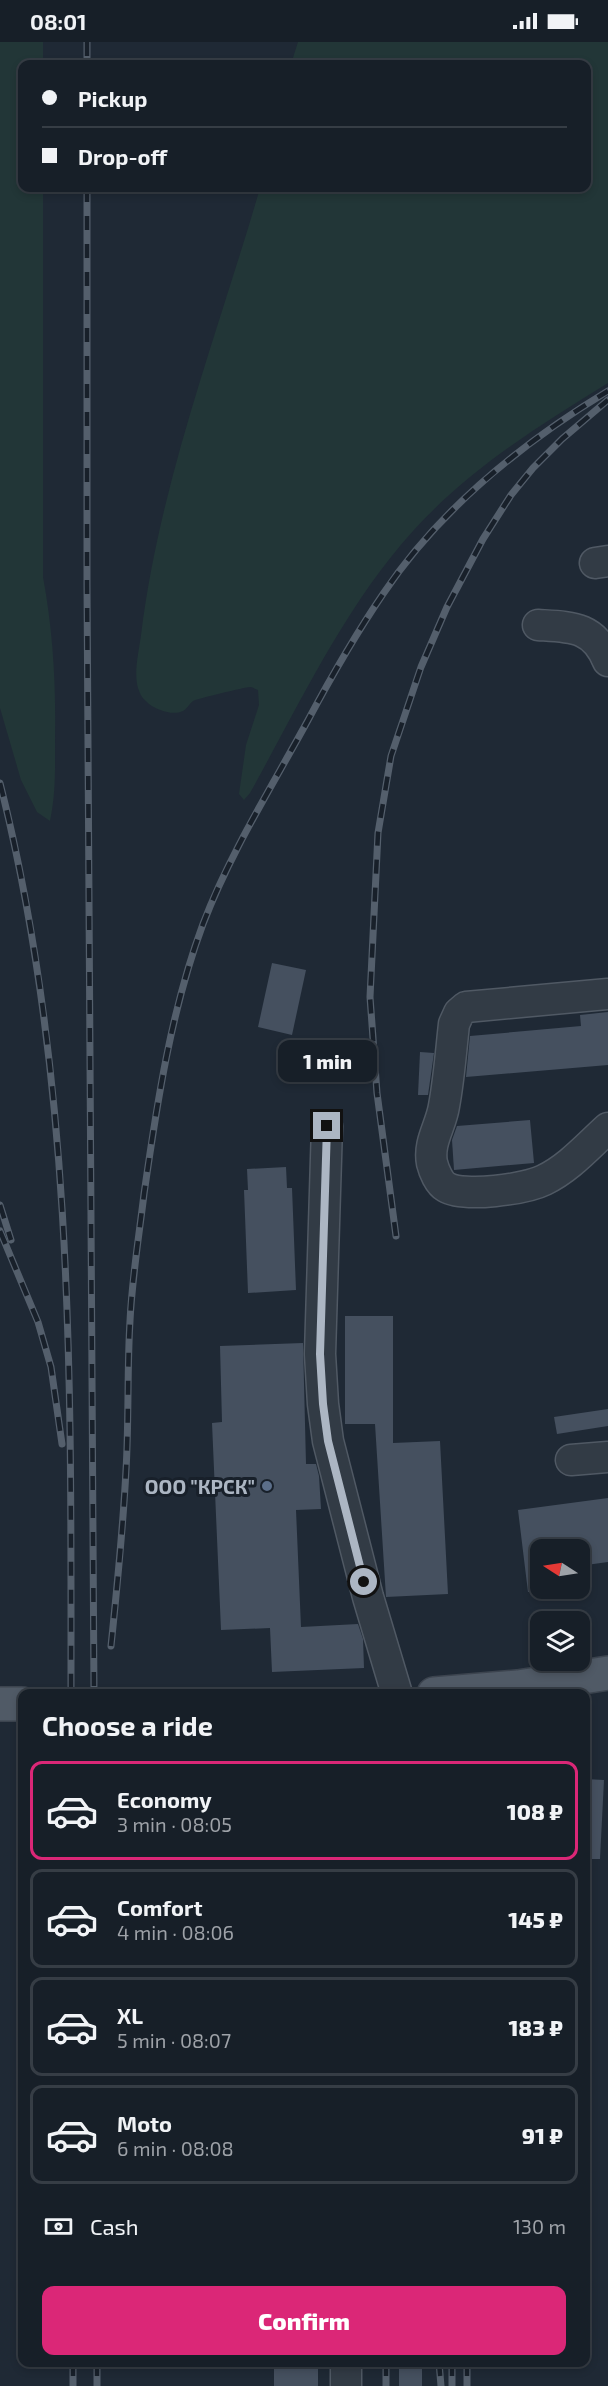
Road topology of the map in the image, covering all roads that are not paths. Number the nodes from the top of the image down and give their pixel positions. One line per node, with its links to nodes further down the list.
1 (538, 625): 2 (lane)
2 (608, 661)
3 (608, 994): 5 (lane)
4 (327, 1126): 9 (lane)
5 (608, 1128)
6 (608, 1456): 7 (lane)
7 (571, 1460)
8 (608, 1673): 10 (main road)
9 (396, 1689)
10 (503, 1689)
11 (0, 1704): 12 (main road)
12 (18, 1704)
13 (345, 2367): 14 (lane)
14 (346, 2386)

